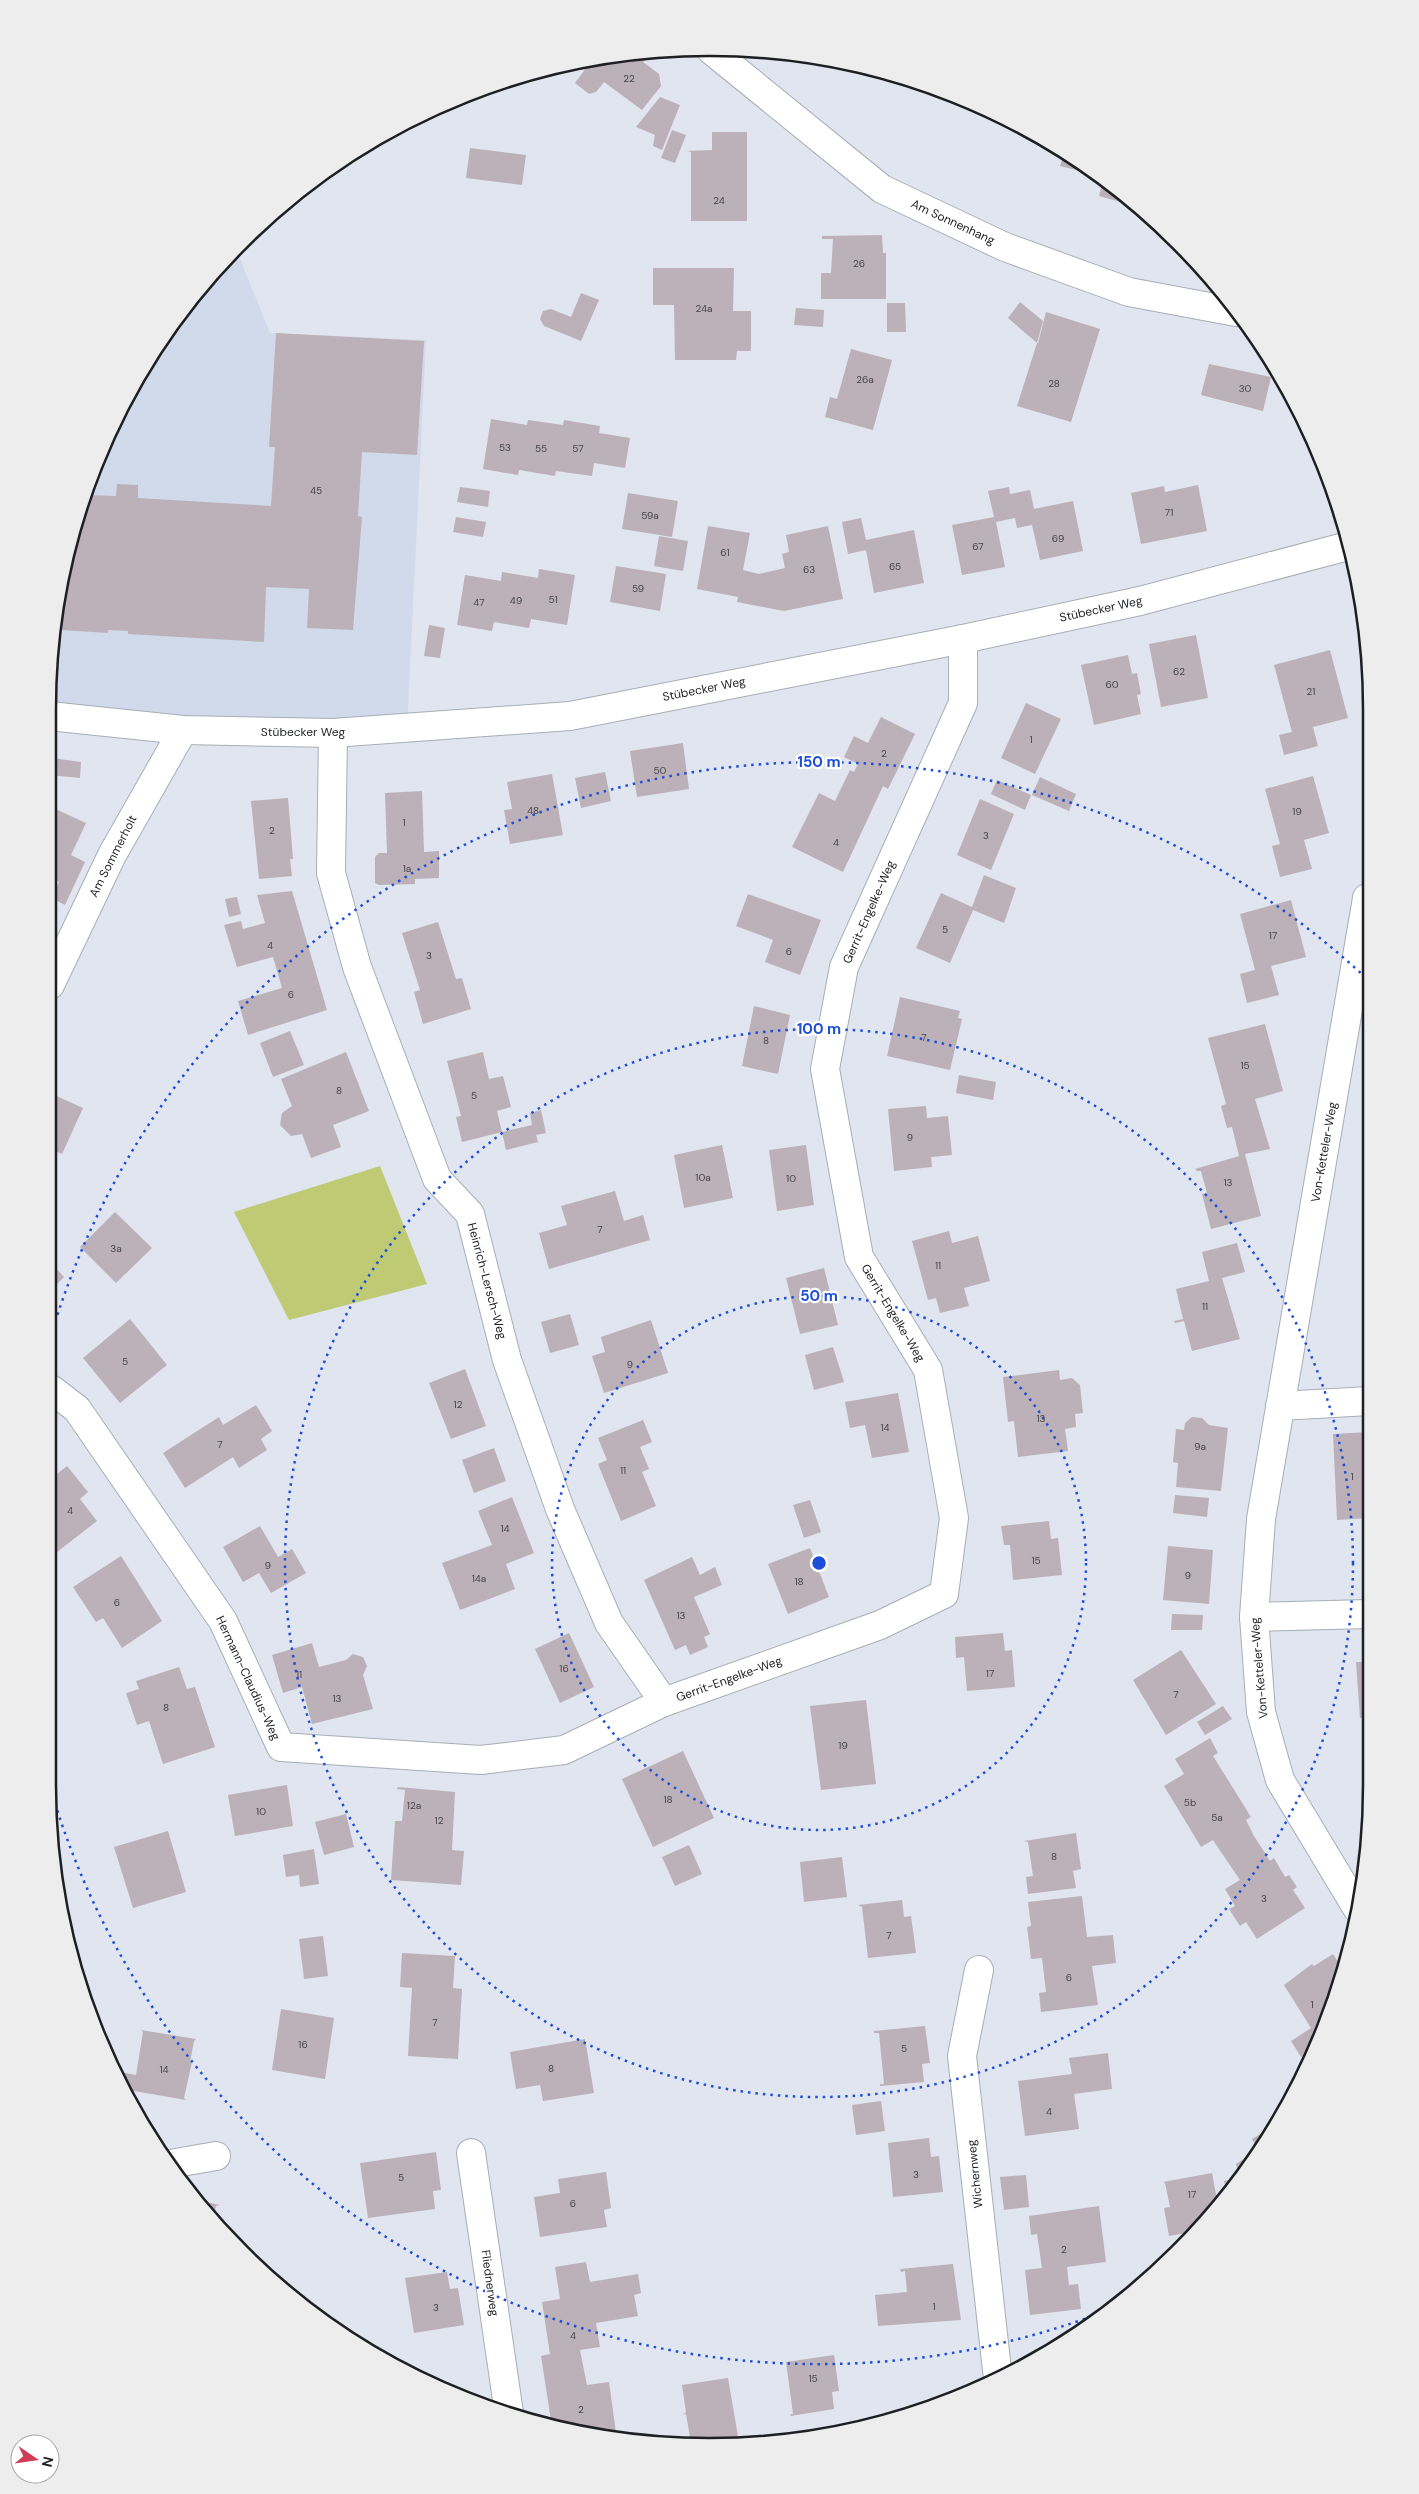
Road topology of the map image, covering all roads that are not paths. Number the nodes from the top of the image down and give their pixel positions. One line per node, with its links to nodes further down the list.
1 (719, 56): 2 (street, Am Sonnenhang)
2 (1227, 310)
3 (1342, 548): 4 (street, Stübecker Weg)
4 (963, 639): 7 (street, Stübecker Weg); 15 (street, Gerrit-Engelke-Weg)
5 (56, 717): 6 (street, Stübecker Weg)
6 (183, 730): 7 (street, Stübecker Weg); 9 (street, Am Sommerholt)
7 (333, 733): 15 (street, Heinrich-Lersch-Weg)
8 (1363, 921): 12 (street, Von-Ketteler-Weg)
9 (56, 972)
10 (56, 1392): 15 (street, Hermann-Claudius-Weg)
11 (1363, 1401): 12 (street)
12 (1280, 1406): 14 (street, Von-Ketteler-Weg)
13 (1363, 1614): 14 (street)
14 (1254, 1617): 16 (street, Von-Ketteler-Weg)
15 (664, 1702)
16 (1352, 1900)
17 (978, 1970): 21 (street, Wichernweg)
18 (471, 2153): 22 (street, Fliednerweg)
19 (216, 2156): 20 (street)
20 (177, 2163)
21 (997, 2370)
22 (508, 2405)

